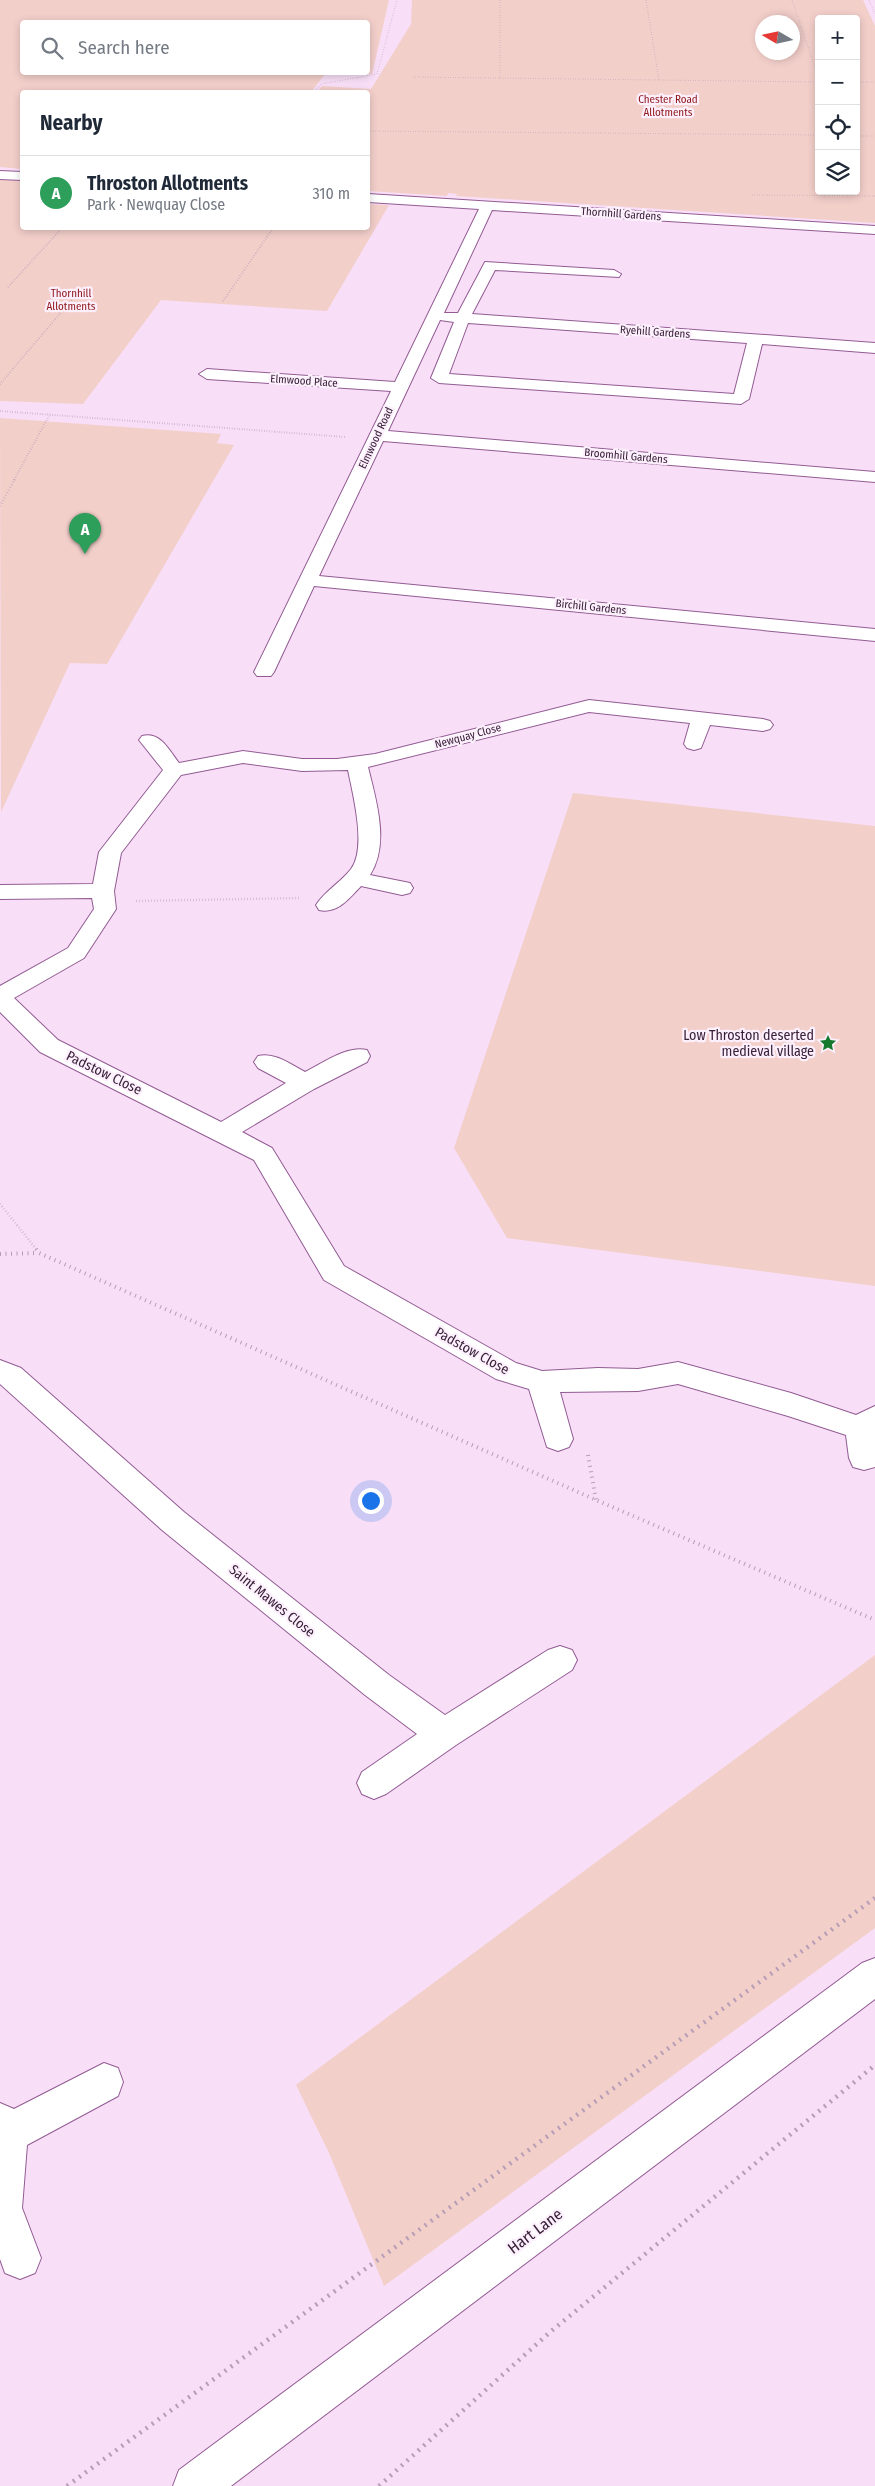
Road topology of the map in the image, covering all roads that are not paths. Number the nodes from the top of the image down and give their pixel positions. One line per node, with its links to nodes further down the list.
1 (0, 175): 2 (street)
2 (20, 176)
3 (370, 198): 4 (street, Thornhill Gardens)
4 (488, 205): 5 (street, Thornhill Gardens); 7 (street, Elmwood Road)
5 (875, 230)
6 (614, 274): 8 (street)
7 (434, 316): 8 (street, Ryehill Gardens); 12 (street, Elmwood Road)
8 (463, 318): 9 (street, Ryehill Gardens); 9 (street)
9 (756, 339): 10 (street, Ryehill Gardens)
10 (875, 348)
11 (207, 374): 12 (street, Elmwood Place)
12 (400, 387): 13 (street, Elmwood Road)
13 (376, 437): 14 (street, Broomhill Gardens); 15 (street, Elmwood Road)
14 (875, 477)
15 (308, 580): 16 (street, Birchill Gardens); 17 (street, Elmwood Road)
16 (875, 635)
17 (264, 672)
18 (702, 718): 19 (street, Newquay Close); 21 (street); 22 (street, Newquay Close)
19 (763, 725)
20 (148, 740): 23 (street)
21 (694, 744)
22 (357, 763): 23 (street, Newquay Close); 24 (street)
23 (174, 770): 27 (street)
24 (354, 878): 25 (street); 28 (street)
25 (402, 888)
26 (0, 892): 27 (street)
27 (104, 896): 29 (street)
28 (331, 901)
29 (0, 997): 33 (street, Padstow Close)
30 (358, 1056): 32 (street)
31 (267, 1062): 32 (street)
32 (305, 1083): 33 (street)
33 (220, 1134): 35 (street, Padstow Close)
34 (0, 1372): 40 (street, Saint Mawes Close)
35 (542, 1382): 36 (street, Padstow Close); 37 (street)
36 (867, 1423): 38 (street)
37 (558, 1439)
38 (864, 1458)
39 (560, 1660): 40 (street)
40 (444, 1734): 41 (street)
41 (374, 1783)
42 (875, 1976): 46 (street, Hart Lane)
43 (104, 2082): 44 (street)
44 (4, 2128): 45 (street)
45 (20, 2258)
46 (195, 2486)

